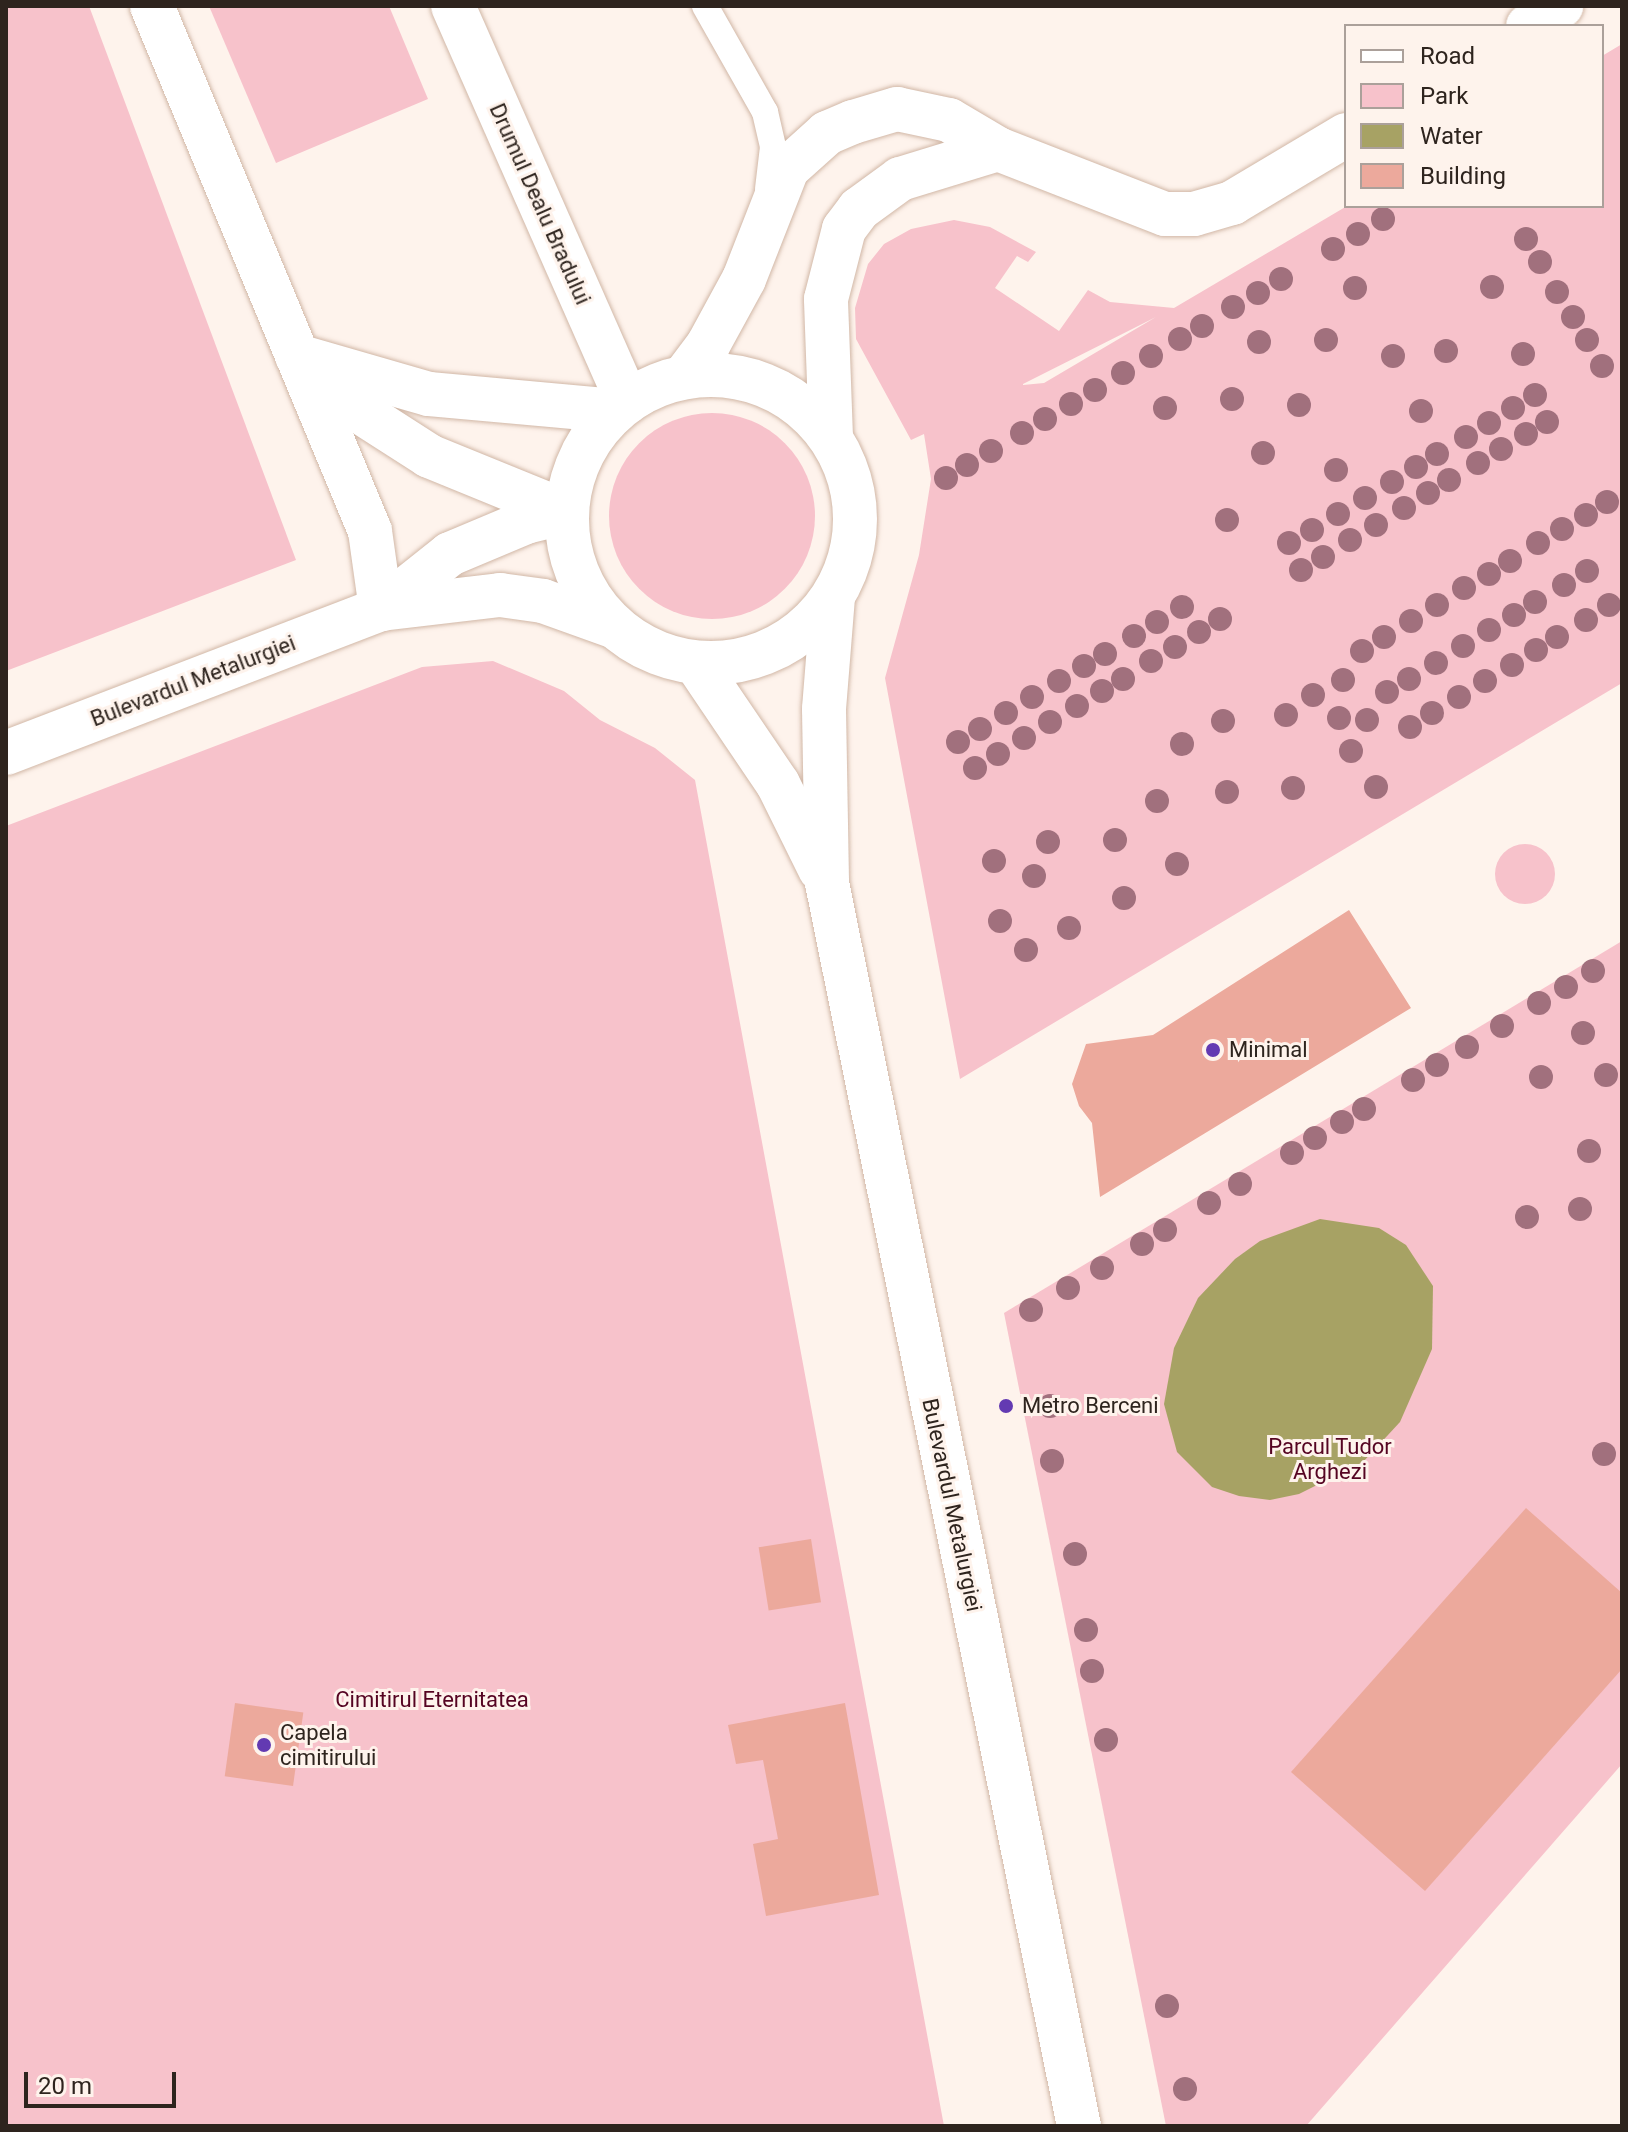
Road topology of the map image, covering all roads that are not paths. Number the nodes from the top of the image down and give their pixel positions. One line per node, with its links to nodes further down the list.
1 (152, 6): 9 (main road)
2 (453, 6): 11 (main road, Drumul Dealu Bradului)
3 (705, 6): 8 (lane)
4 (1561, 6): 5 (main road)
5 (1531, 24)
6 (1344, 136): 7 (main road)
7 (998, 149): 8 (main road); 12 (main road)
8 (764, 216): 10 (main road)
9 (297, 356): 11 (main road); 13 (main road); 15 (main road)
10 (684, 377): 11 (main road); 12 (main road)
11 (621, 406): 13 (main road)
12 (831, 437): 14 (main road)
13 (566, 512): 15 (main road, Bulevardul Metalurgiei); 16 (main road)
14 (833, 597): 17 (main road); 19 (main road, Bulevardul Metalurgiei)
15 (381, 609): 16 (main road, Bulevardul Metalurgiei); 18 (main road, Bulevardul Metalurgiei)
16 (613, 626): 17 (main road)
17 (696, 663): 19 (main road, Bulevardul Metalurgiei)
18 (6, 753)
19 (827, 883): 20 (main road, Bulevardul Metalurgiei)
20 (1079, 2126)

